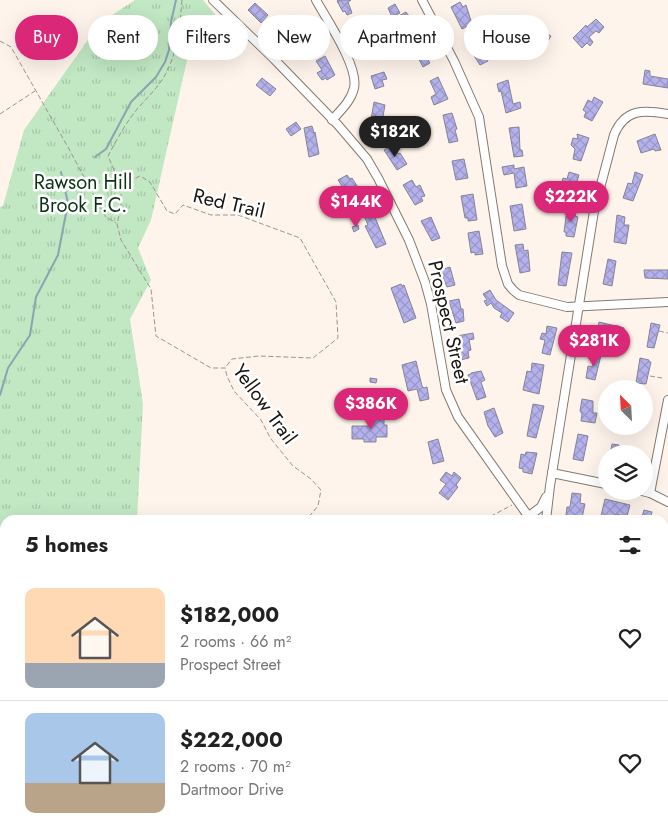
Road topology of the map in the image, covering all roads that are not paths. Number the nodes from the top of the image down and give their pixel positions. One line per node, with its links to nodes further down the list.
1 (213, 0): 5 (street, Prospect Street)
2 (316, 0): 5 (street)
3 (422, 0): 7 (street)
4 (668, 114): 7 (street)
5 (332, 120): 15 (street, Prospect Street)
6 (668, 302): 7 (street)
7 (578, 307): 10 (street)
8 (668, 400): 9 (street)
9 (653, 463)
10 (552, 474): 11 (street); 12 (street)
11 (598, 483)
12 (550, 486): 16 (street); 17 (street)
13 (653, 495): 14 (street)
14 (668, 502)
15 (528, 515)
16 (533, 515)
17 (546, 515)

